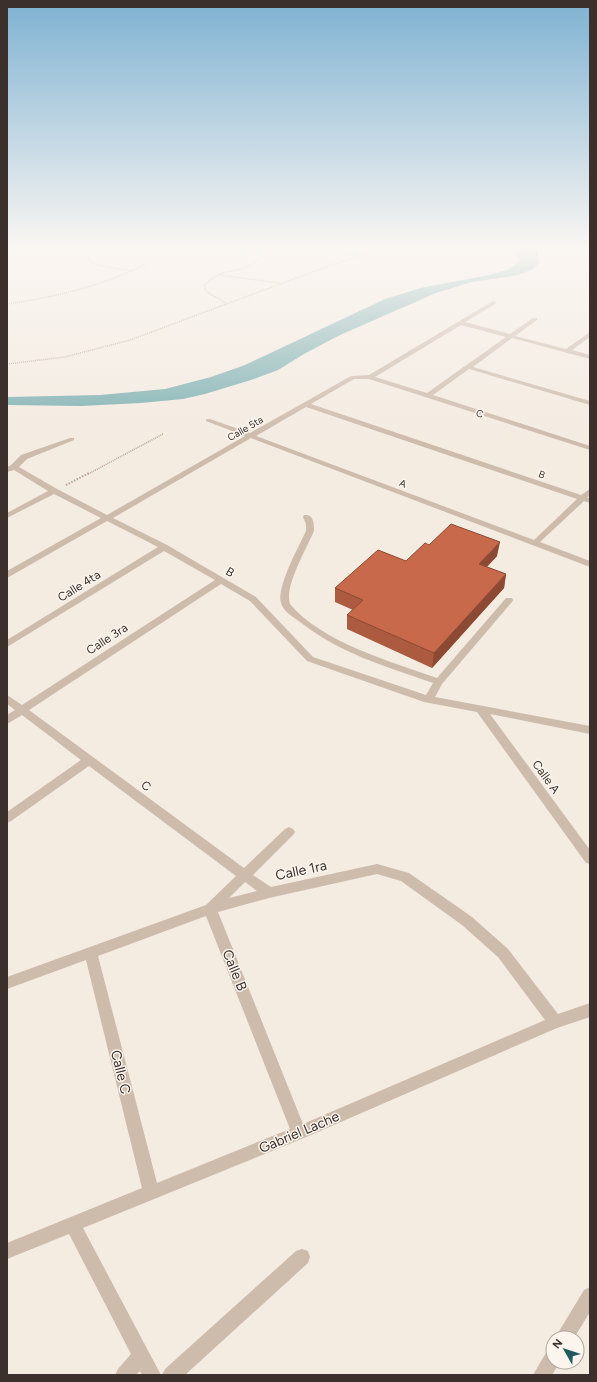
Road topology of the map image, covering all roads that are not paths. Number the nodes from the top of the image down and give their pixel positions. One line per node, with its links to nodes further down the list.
1 (476, 313): 3 (street)
2 (535, 319): 5 (street)
3 (460, 323): 5 (street); 9 (street)
4 (590, 334): 6 (street)
5 (512, 336): 6 (street); 8 (street)
6 (567, 351): 7 (street)
7 (590, 357)
8 (468, 367): 10 (street); 11 (street)
9 (370, 378): 10 (street, C); 12 (street, Calle 5ta)
10 (428, 396): 16 (street, C)
11 (590, 403)
12 (305, 404): 14 (street, Calle 5ta); 20 (street, B)
13 (208, 420): 14 (street, A)
14 (250, 436): 23 (street, Calle 5ta); 24 (street, A)
15 (72, 439): 17 (street)
16 (590, 448)
17 (10, 468): 18 (street, B)
18 (54, 491): 21 (street); 23 (street, B)
19 (590, 491): 20 (street)
20 (586, 500): 24 (street)
21 (7, 516)
22 (307, 517): 31 (street)
23 (106, 518): 25 (street, B); 27 (street, Calle 5ta)
24 (535, 543): 26 (street, A)
25 (164, 548): 28 (street, B); 30 (street, Calle 4ta)
26 (590, 564)
27 (7, 575)
28 (221, 580): 32 (street, B); 34 (street, Calle 3ra)
29 (509, 600): 31 (street)
30 (7, 644)
31 (439, 682): 32 (street)
32 (428, 699): 35 (street, B)
33 (7, 700): 34 (street, C)
34 (22, 710): 36 (street, Calle 3ra); 38 (street, C)
35 (481, 710): 37 (street, B); 41 (street, Calle A)
36 (7, 720)
37 (590, 730)
38 (89, 760): 39 (street); 42 (street, C)
39 (7, 818)
40 (289, 832): 42 (street)
41 (590, 859)
42 (244, 875): 43 (street, C); 44 (street)
43 (269, 893): 44 (street, Calle 1ra); 48 (street, Calle 1ra)
44 (210, 909): 45 (street, Calle 1ra); 49 (street, Calle B)
45 (90, 952): 46 (street, Calle 1ra); 50 (street, Calle C)
46 (7, 982)
47 (590, 1010): 48 (street, Gabriel Lache)
48 (555, 1022): 49 (street, Gabriel Lache)
49 (299, 1133): 50 (street, Gabriel Lache)
50 (151, 1192): 51 (street, Gabriel Lache)
51 (73, 1226): 52 (street, Gabriel Lache); 56 (street)
52 (7, 1251)
53 (302, 1257): 59 (street)
54 (590, 1296): 55 (street)
55 (569, 1330)
56 (142, 1356): 57 (street); 58 (street)
57 (124, 1375)
58 (152, 1375)
59 (171, 1375)

